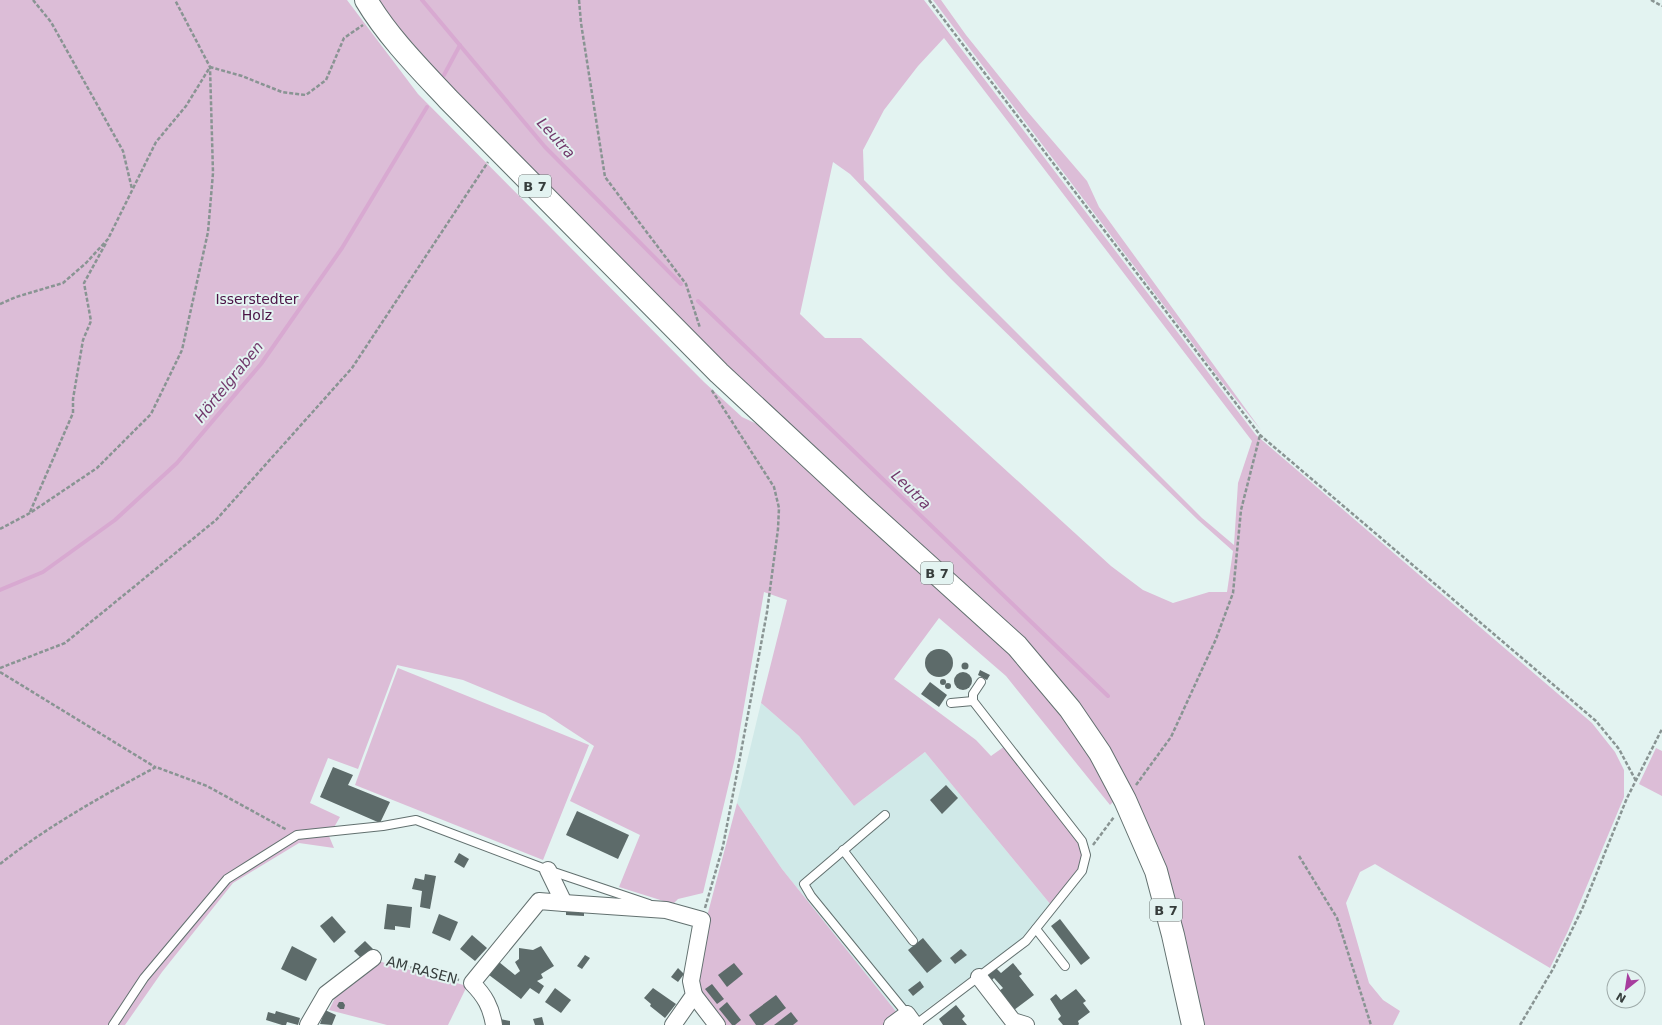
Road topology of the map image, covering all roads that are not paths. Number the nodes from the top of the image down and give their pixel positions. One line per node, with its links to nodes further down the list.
1 (371, 8): 24 (main road, B 7)
2 (980, 682): 3 (lane)
3 (973, 701): 4 (lane); 10 (lane)
4 (951, 703)
5 (885, 816): 6 (lane)
6 (843, 850): 11 (lane); 16 (lane)
7 (548, 870): 8 (street); 9 (lane); 17 (lane)
8 (564, 903): 9 (street); 19 (street)
9 (666, 910): 15 (street)
10 (1036, 929): 13 (lane); 14 (lane)
11 (912, 941)
12 (373, 958): 18 (street, AM RASEN)
13 (1065, 966)
14 (978, 977): 16 (lane); 23 (street)
15 (694, 995): 20 (street); 21 (street)
16 (912, 1021): 22 (street)
17 (113, 1025)
18 (308, 1025)
19 (494, 1025)
20 (673, 1025)
21 (717, 1025)
22 (892, 1025)
23 (1026, 1025)
24 (1193, 1025)

